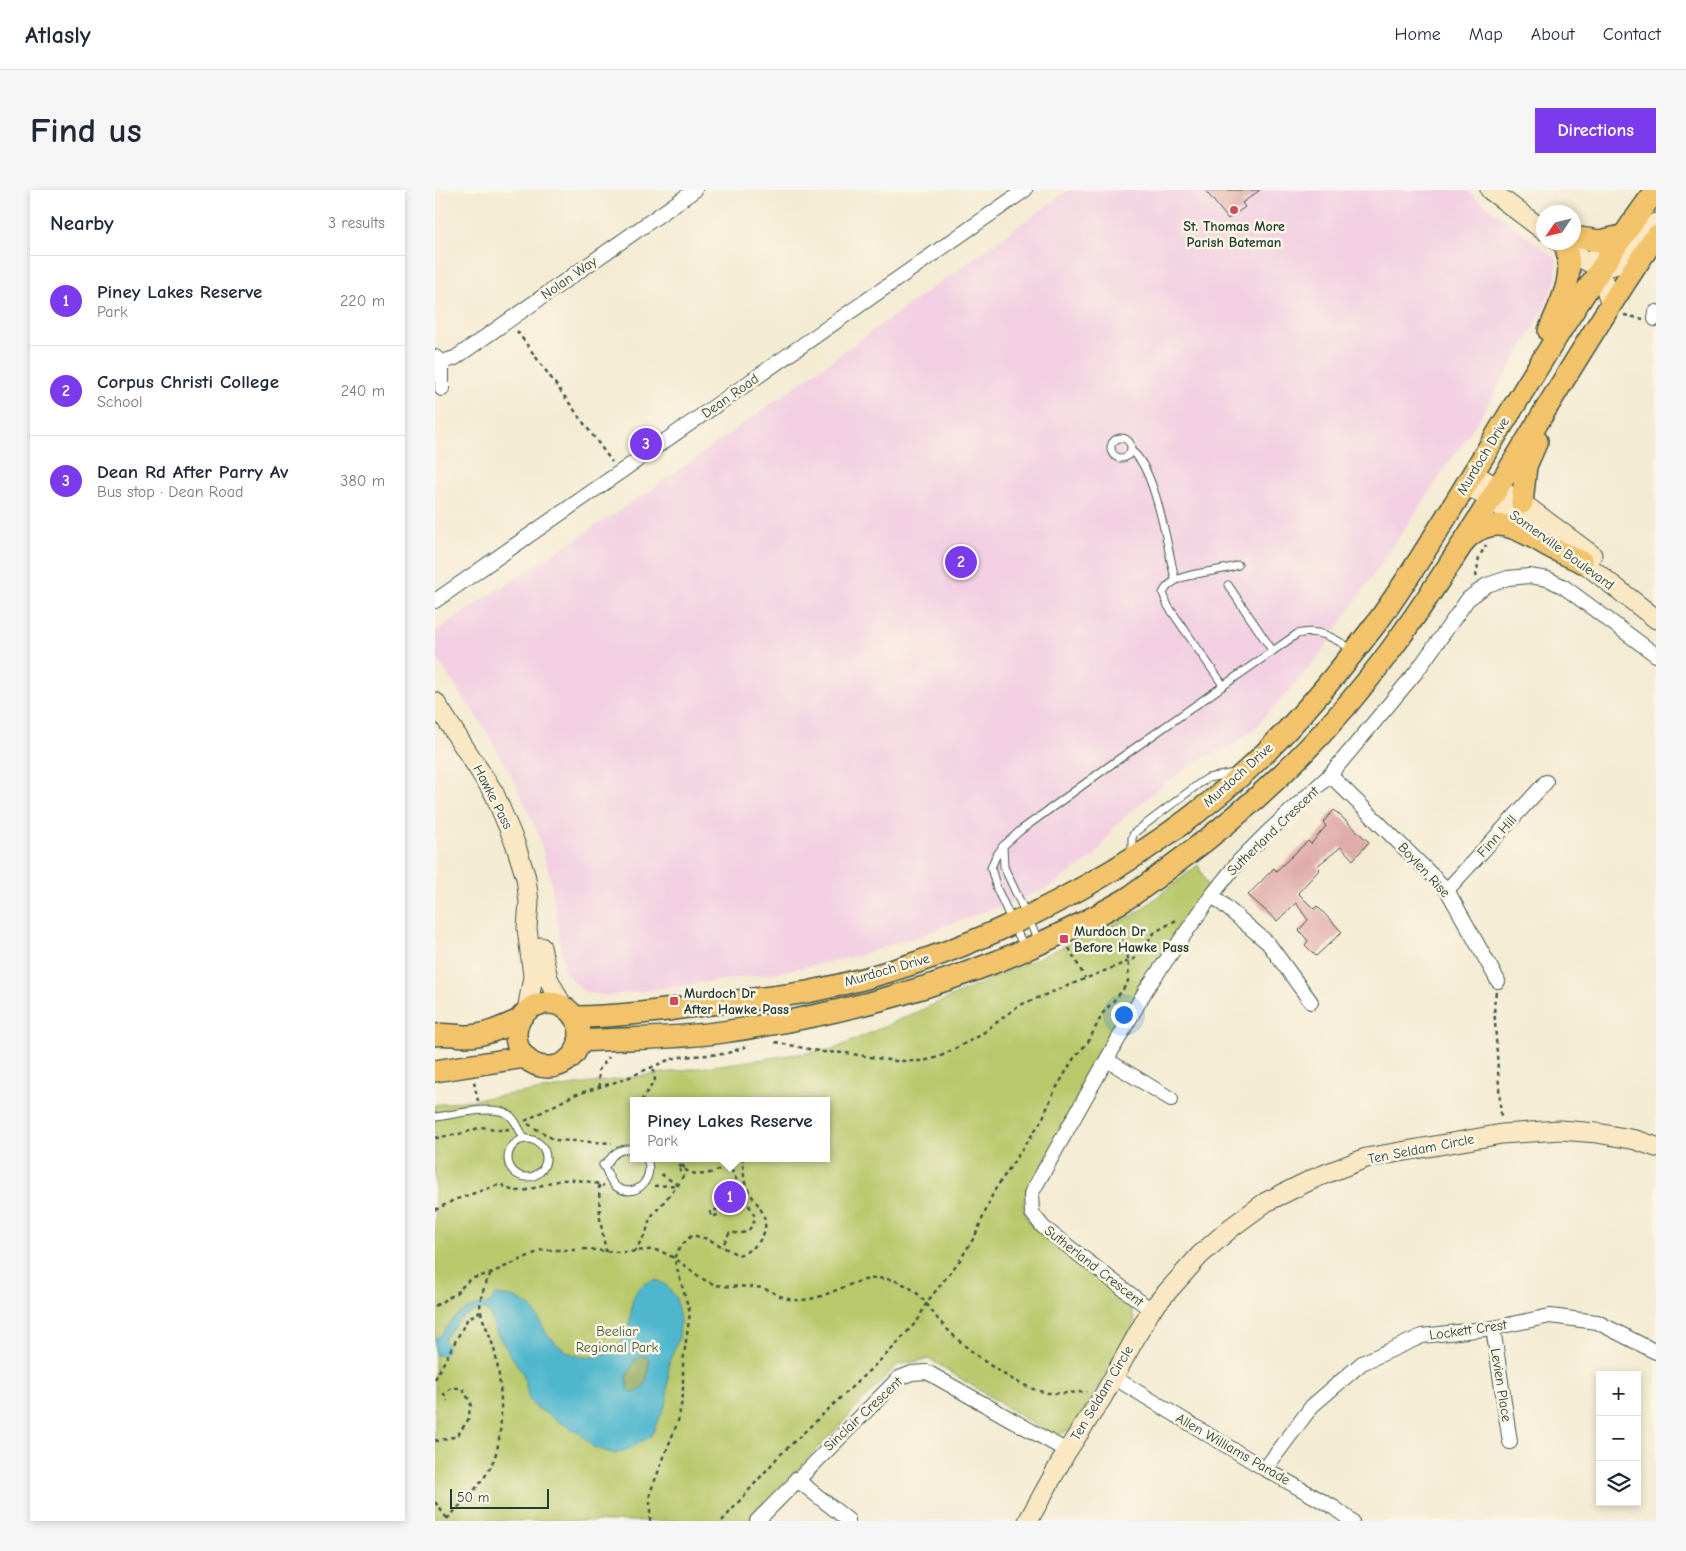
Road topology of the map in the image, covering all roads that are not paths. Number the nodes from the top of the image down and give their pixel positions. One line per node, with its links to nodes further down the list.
1 (695, 190): 17 (street, Nolan Way)
2 (1025, 190): 29 (street, Dean Road)
3 (1490, 190): 8 (street)
4 (1508, 190): 6 (street)
5 (1656, 190): 9 (main road, Murdoch Drive)
6 (1536, 211)
7 (1656, 223): 14 (street)
8 (1536, 225)
9 (1622, 236): 11 (main road); 14 (main road, Murdoch Drive)
10 (1656, 236): 15 (main road, Murdoch Drive)
11 (1581, 241)
12 (1569, 250): 18 (main road)
13 (1576, 250): 14 (street)
14 (1601, 267): 15 (street); 18 (main road, Murdoch Drive)
15 (1615, 308): 16 (main road, Murdoch Drive)
16 (1582, 349): 22 (main road, Murdoch Drive); 23 (main road)
17 (439, 359): 19 (street, Nolan Way)
18 (1532, 376): 21 (main road, Murdoch Drive)
19 (442, 389)
20 (1131, 451): 27 (lane)
21 (1470, 478): 22 (street, Somerville Boulevard); 33 (main road, Murdoch Drive)
22 (1493, 493): 23 (street, Somerville Boulevard); 24 (main road, Murdoch Drive); 25 (street, Somerville Boulevard)
23 (1522, 503): 30 (street, Somerville Boulevard)
24 (1461, 544): 25 (main road); 44 (main road, Murdoch Drive)
25 (1583, 562): 31 (street, Somerville Boulevard)
26 (1238, 565): 27 (lane)
27 (1175, 579): 35 (lane)
28 (1228, 585): 32 (lane)
29 (435, 602)
30 (1656, 605)
31 (1656, 618)
32 (1272, 650): 33 (lane); 35 (lane)
33 (1355, 651): 43 (main road, Murdoch Drive)
34 (1656, 655): 37 (street, Sutherland Crescent)
35 (1223, 685): 39 (lane)
36 (435, 702): 42 (street, Hawke Pass)
37 (1330, 775): 40 (street, Boylen Rise); 41 (street, Sutherland Crescent)
38 (1546, 782): 40 (street, Finn Hill)
39 (1003, 846): 43 (lane); 43 (lane)
40 (1447, 890): 45 (street, Boylen Rise)
41 (1212, 895): 46 (street); 52 (street, Sutherland Crescent)
42 (529, 902): 47 (street, Hawke Pass); 48 (street, Hawke Pass)
43 (1020, 919): 44 (lane); 44 (lane); 47 (main road, Murdoch Drive)
44 (1033, 946): 50 (main road, Murdoch Drive)
45 (1498, 981)
46 (1311, 1002)
47 (569, 1012): 48 (main road); 50 (main road)
48 (523, 1015): 49 (main road); 51 (main road)
49 (435, 1035)
50 (579, 1041): 51 (main road)
51 (525, 1057): 53 (main road)
52 (1107, 1060): 56 (street); 62 (street, Sutherland Crescent)
53 (459, 1068): 54 (main road); 55 (lane)
54 (435, 1071)
55 (435, 1078)
56 (1171, 1098)
57 (435, 1118): 58 (lane)
58 (524, 1139): 58 (lane)
59 (1656, 1147): 62 (street, Ten Seldam Circle)
60 (630, 1149): 61 (lane)
61 (647, 1162)
62 (1151, 1310): 65 (street, Ten Seldam Circle)
63 (1493, 1328): 64 (street, Lockett Crest); 66 (street, Levien Place); 68 (street, Lockett Crest)
64 (1656, 1352)
65 (1113, 1377): 67 (street, Ten Seldam Circle); 68 (street, Allen Williams Parade)
66 (1510, 1442)
67 (1067, 1451): 69 (street, Sinclair Crescent); 72 (street, Ten Seldam Circle)
68 (1265, 1469): 73 (street, Allen Williams Parade)
69 (796, 1479): 70 (street); 71 (street, Sinclair Crescent)
70 (847, 1520)
71 (757, 1521)
72 (1028, 1521)
73 (1351, 1521)

